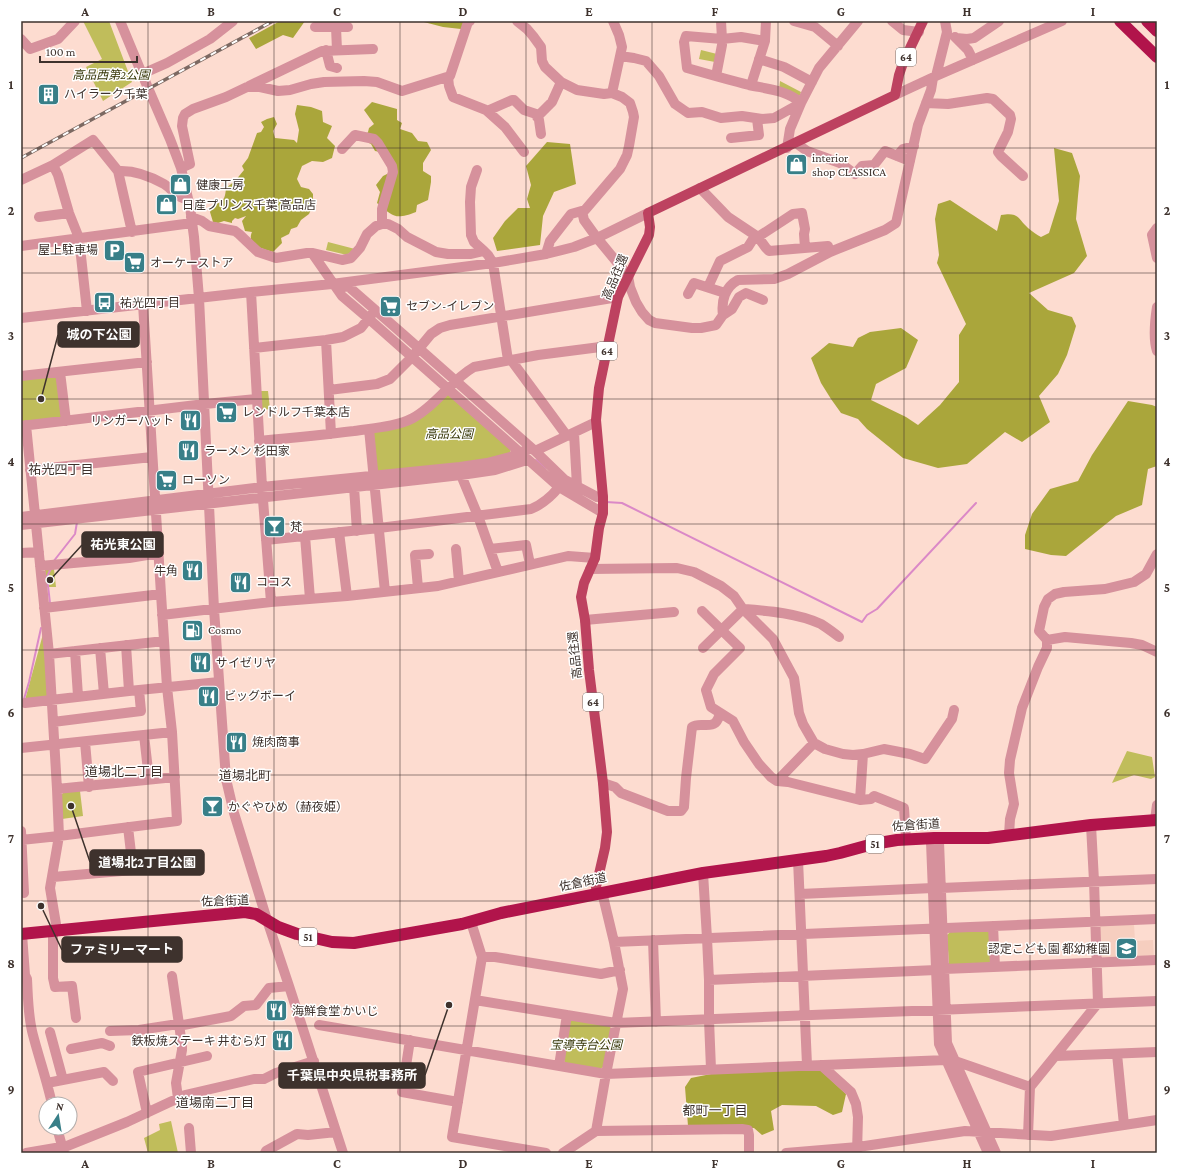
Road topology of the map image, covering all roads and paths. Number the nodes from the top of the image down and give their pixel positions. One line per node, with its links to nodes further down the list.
1 (76, 21): 27 (street)
2 (120, 21): 39 (street)
3 (233, 21): 39 (street)
4 (470, 21): 41 (street)
5 (517, 21): 22 (street)
6 (535, 21): 22 (street)
7 (615, 21): 34 (street)
8 (721, 21): 28 (street)
9 (766, 21): 29 (street)
10 (858, 21): 30 (street)
11 (892, 21): 24 (street)
12 (923, 21): 24 (main road, 64)
13 (945, 21): 25 (street)
14 (999, 21): 26 (street)
15 (1062, 21): 37 (street)
16 (1120, 21): 35 (highway)
17 (1148, 21): 23 (highway)
18 (801, 22): 30 (street)
19 (315, 27): 20 (street)
20 (336, 27): 21 (street); 33 (street)
21 (348, 27)
22 (527, 29): 43 (street)
23 (1157, 31)
24 (918, 32): 48 (main road, 64)
25 (947, 32): 26 (street); 42 (street)
26 (956, 38): 37 (street)
27 (21, 39)
28 (722, 39): 29 (street); 40 (street); 40 (street)
29 (765, 41): 36 (street)
30 (838, 46): 44 (street)
31 (373, 49): 33 (street)
32 (326, 50): 33 (street); 38 (street); 46 (street)
33 (337, 50)
34 (620, 56): 47 (street); 53 (street)
35 (1157, 57)
36 (759, 59): 44 (street); 45 (street)
37 (973, 60): 42 (street)
38 (337, 68)
39 (142, 74): 63 (street)
40 (716, 76): 45 (street)
41 (448, 77): 46 (street); 51 (street)
42 (935, 77): 48 (street); 50 (street)
43 (561, 82): 47 (street); 52 (street)
44 (812, 82): 49 (street)
45 (751, 85): 49 (street)
46 (247, 87): 63 (street)
47 (612, 93): 70 (street)
48 (895, 95): 56 (main road)
49 (801, 103): 53 (street); 56 (street)
50 (926, 103): 57 (street); 66 (street)
51 (487, 111): 52 (street); 59 (street)
52 (537, 117): 54 (street)
53 (757, 119): 55 (street)
54 (541, 134)
55 (731, 138)
56 (791, 146): 60 (street); 68 (main road)
57 (914, 146): 60 (street); 61 (street)
58 (342, 149): 75 (street)
59 (524, 152)
60 (897, 156): 61 (street)
61 (910, 161): 81 (street)
62 (53, 165): 65 (street); 67 (street); 71 (street)
63 (181, 168): 69 (street)
64 (476, 170): 84 (street)
65 (118, 171): 69 (street); 77 (street)
66 (1023, 176)
67 (21, 180)
68 (700, 188): 72 (main road); 78 (street)
69 (188, 199): 74 (street)
70 (582, 210): 80 (street); 86 (street)
71 (69, 213): 73 (street); 79 (street)
72 (648, 213): 80 (street); 89 (main road, 高品往還 / 64)
73 (39, 217)
74 (192, 220): 77 (street); 85 (street); 96 (street)
75 (382, 224): 84 (street); 85 (street)
76 (1157, 228): 87 (street)
77 (132, 232): 79 (street)
78 (756, 236): 83 (street); 83 (street); 91 (street)
79 (79, 238): 82 (street); 101 (street)
80 (597, 238): 86 (street); 89 (street)
81 (828, 245): 83 (street); 93 (street)
82 (21, 246)
83 (805, 248)
84 (484, 251): 88 (street)
85 (312, 253): 90 (street)
86 (546, 254): 88 (street)
87 (1157, 258)
88 (493, 263): 90 (street); 103 (street)
89 (628, 276): 95 (main road, 高品往還 / 64); 102 (street)
90 (332, 284): 92 (street); 100 (street); 105 (street)
91 (708, 287): 93 (street); 94 (street)
92 (251, 292): 96 (street); 108 (street)
93 (725, 293): 102 (street)
94 (688, 294)
95 (618, 297): 103 (street); 107 (main road, 高品往還 / 64)
96 (199, 298): 98 (street); 120 (street)
97 (763, 300): 102 (street)
98 (143, 304): 101 (street); 113 (street)
99 (1157, 307): 110 (street)
100 (375, 310): 105 (street); 109 (street)
101 (87, 311): 104 (street)
102 (723, 315)
103 (501, 316): 109 (street); 112 (street)
104 (21, 318)
105 (369, 319): 106 (street); 111 (street)
106 (326, 340): 108 (street); 118 (street)
107 (608, 346): 112 (street); 123 (main road, 高品往還 / 64)
108 (254, 348): 119 (street)
109 (419, 348): 111 (street); 116 (street)
110 (1157, 351)
111 (412, 357): 117 (street); 118 (street)
112 (509, 360): 116 (street); 127 (street)
113 (147, 362): 114 (street); 121 (street)
114 (60, 372): 115 (street); 122 (street)
115 (21, 376)
116 (456, 381): 117 (street); 129 (street)
117 (448, 389): 125 (street); 130 (street)
118 (329, 390): 126 (street)
119 (257, 400): 120 (street); 128 (street)
120 (205, 404): 121 (street); 140 (street)
121 (150, 411): 122 (street); 131 (street)
122 (66, 421): 124 (street)
123 (596, 422): 127 (street); 139 (main road, 高品往還 / 64)
124 (24, 426): 132 (street)
125 (369, 429): 126 (street); 134 (street)
126 (331, 434): 128 (street)
127 (571, 434): 129 (street); 135 (street)
128 (259, 441): 138 (street)
129 (533, 450): 130 (street); 135 (street)
130 (524, 456): 133 (street); 134 (street); 137 (street)
131 (152, 457): 132 (street); 141 (street)
132 (30, 470): 146 (street)
133 (460, 475): 134 (street); 144 (street)
134 (374, 480): 136 (street); 138 (street); 148 (street)
135 (577, 486): 139 (street)
136 (354, 487): 138 (street); 149 (street)
137 (559, 487): 143 (street); 144 (street)
138 (262, 492): 140 (street); 152 (street)
139 (603, 497): 143 (main road, 64)
140 (210, 499): 141 (street); 142 (street); 173 (street)
141 (156, 500): 142 (street); 146 (street)
142 (156, 511): 146 (street); 157 (street)
143 (603, 513): 160 (main road, 高品往還 / 64)
144 (478, 516): 148 (street); 154 (street)
145 (21, 517): 146 (street)
146 (35, 519): 147 (street); 155 (street)
147 (21, 525)
148 (379, 528): 149 (street); 167 (street)
149 (357, 531): 150 (street)
150 (339, 532): 151 (street); 169 (street)
151 (305, 536): 152 (street); 170 (street)
152 (266, 540): 171 (street)
153 (456, 549): 165 (street)
154 (490, 549): 161 (street); 164 (street)
155 (39, 552): 156 (street); 162 (street)
156 (21, 553)
157 (158, 553): 162 (street); 168 (street)
158 (429, 554): 166 (street)
159 (1157, 554): 181 (street)
160 (595, 558): 161 (street); 163 (main road, 高品往還 / 64)
161 (530, 564): 164 (street)
162 (48, 565): 172 (street)
163 (590, 569): 174 (street); 178 (main road, 高品往還 / 64)
164 (498, 572): 165 (street)
165 (459, 581): 166 (street)
166 (418, 588): 167 (street)
167 (385, 592): 169 (street)
168 (161, 594): 172 (street); 177 (street)
169 (347, 596): 170 (street)
170 (310, 599): 171 (street)
171 (271, 602): 173 (street)
172 (44, 608): 188 (street)
173 (214, 609): 177 (street); 189 (street)
174 (743, 609): 179 (street); 180 (street); 202 (street)
175 (702, 611): 179 (street)
176 (674, 612): 178 (street)
177 (162, 615): 182 (street)
178 (584, 620): 209 (main road, 高品往還 / 64)
179 (722, 630): 185 (street); 197 (street)
180 (839, 637)
181 (1047, 640): 187 (street); 217 (street)
182 (164, 641): 183 (street); 190 (street)
183 (126, 645): 184 (street); 191 (street)
184 (100, 648): 186 (street); 192 (street)
185 (703, 648)
186 (75, 651): 188 (street); 193 (street)
187 (1157, 652)
188 (49, 654): 194 (street)
189 (219, 682): 190 (street); 233 (street)
190 (167, 687): 191 (street); 199 (street)
191 (134, 690): 192 (street); 198 (street)
192 (104, 694): 193 (street)
193 (78, 696): 194 (street)
194 (51, 700): 195 (street); 198 (street)
195 (25, 703)
196 (954, 710): 205 (street)
197 (720, 714): 208 (street); 209 (street)
198 (52, 722): 203 (street)
199 (172, 732): 200 (street); 206 (street)
200 (144, 735): 201 (street); 207 (street)
201 (85, 742): 203 (street); 210 (street)
202 (814, 743): 205 (street); 208 (street)
203 (54, 745): 204 (street); 211 (street)
204 (21, 748)
205 (863, 754): 212 (street)
206 (175, 778): 207 (street); 216 (street)
207 (149, 779): 210 (street)
208 (777, 781): 212 (street)
209 (603, 783): 232 (main road, 高品往還 / 64)
210 (89, 787): 211 (street)
211 (57, 789): 218 (street)
212 (860, 800): 221 (street)
213 (1157, 805): 214 (street)
214 (1156, 820): 215 (highway, 佐倉街道 / 51)
215 (1091, 824): 217 (highway, 佐倉街道 / 51); 228 (street)
216 (128, 827): 218 (street); 224 (street)
217 (1009, 835): 220 (highway, 佐倉街道 / 51)
218 (59, 836): 219 (street); 226 (street)
219 (21, 837): 230 (street)
220 (934, 838): 221 (highway, 佐倉街道 / 51); 229 (street)
221 (906, 839): 222 (highway, 佐倉街道 / 51)
222 (798, 860): 225 (highway, 佐倉街道 / 51); 231 (street)
223 (164, 869): 224 (street)
224 (133, 870): 226 (street)
225 (703, 873): 232 (highway, 佐倉街道 / 51); 242 (street)
226 (53, 877): 239 (street)
227 (1157, 879): 228 (street)
228 (1094, 882): 229 (street); 236 (street)
229 (937, 888): 231 (street); 238 (street)
230 (24, 893)
231 (800, 894): 241 (street)
232 (601, 895): 235 (highway, 佐倉街道 / 51); 244 (street)
233 (267, 920): 235 (highway, 佐倉街道 / 51); 239 (highway, 佐倉街道 / 51); 254 (street)
234 (1157, 920): 236 (street)
235 (471, 922): 245 (street)
236 (1096, 922): 237 (street); 247 (street)
237 (993, 926): 238 (street); 248 (street)
238 (938, 928): 241 (street); 249 (street)
239 (55, 930): 240 (highway, 佐倉街道 / 51); 261 (street)
240 (22, 934): 269 (street)
241 (802, 934): 242 (street); 251 (street)
242 (707, 938): 243 (street); 253 (street)
243 (653, 940): 244 (street); 263 (street)
244 (614, 942): 250 (street)
245 (482, 957): 250 (street); 255 (street)
246 (1157, 960): 247 (street)
247 (1097, 963): 248 (street); 257 (street)
248 (995, 967): 249 (street)
249 (940, 969): 251 (street); 258 (street)
250 (620, 970): 264 (street)
251 (804, 975): 253 (street); 260 (street)
252 (172, 976): 266 (street)
253 (709, 980): 262 (street)
254 (289, 986): 266 (street); 278 (street)
255 (475, 1000): 259 (street); 272 (street)
256 (1157, 1001): 257 (street)
257 (1098, 1003): 258 (street); 276 (street)
258 (942, 1010): 260 (street); 277 (street)
259 (567, 1015): 264 (street); 281 (street)
260 (805, 1016): 262 (street); 282 (street)
261 (76, 1018)
262 (709, 1020): 263 (street); 283 (street)
263 (656, 1022): 264 (street)
264 (616, 1023): 284 (street)
265 (319, 1024): 268 (street)
266 (178, 1025): 267 (street); 279 (street)
267 (110, 1031)
268 (410, 1040): 272 (street); 291 (street)
269 (36, 1044): 285 (street); 287 (street)
270 (110, 1046): 271 (street)
271 (71, 1049)
272 (467, 1050): 281 (street); 291 (street)
273 (1157, 1052): 274 (street)
274 (1117, 1054): 276 (street); 294 (street)
275 (207, 1056): 279 (street)
276 (1056, 1056): 288 (street)
277 (951, 1060): 280 (street); 288 (street); 298 (street)
278 (314, 1061): 290 (street); 297 (street)
279 (179, 1063): 290 (street); 292 (street)
280 (821, 1065): 282 (street); 302 (street)
281 (559, 1066): 284 (street)
282 (807, 1066): 283 (street)
283 (712, 1069): 284 (street)
284 (606, 1074): 296 (street)
285 (63, 1080): 286 (street); 287 (street)
286 (113, 1081)
287 (47, 1083): 289 (street)
288 (1030, 1087): 299 (street)
289 (50, 1096)
290 (178, 1098): 292 (street)
291 (458, 1102): 308 (street)
292 (147, 1113): 301 (street)
293 (1157, 1120): 294 (street)
294 (1124, 1125): 299 (street)
295 (188, 1128): 305 (street)
296 (596, 1131): 309 (street); 310 (street)
297 (336, 1132): 306 (street); 307 (street)
298 (983, 1132): 299 (street); 302 (street); 312 (street); 313 (street)
299 (1028, 1135)
300 (60, 1136): 301 (street)
301 (63, 1150): 303 (street)
302 (857, 1150): 311 (street)
303 (42, 1152): 304 (street)
304 (26, 1153)
305 (191, 1153)
306 (265, 1153)
307 (343, 1153)
308 (546, 1153)
309 (563, 1153)
310 (749, 1153)
311 (786, 1153)
312 (988, 1153)
313 (996, 1153)

